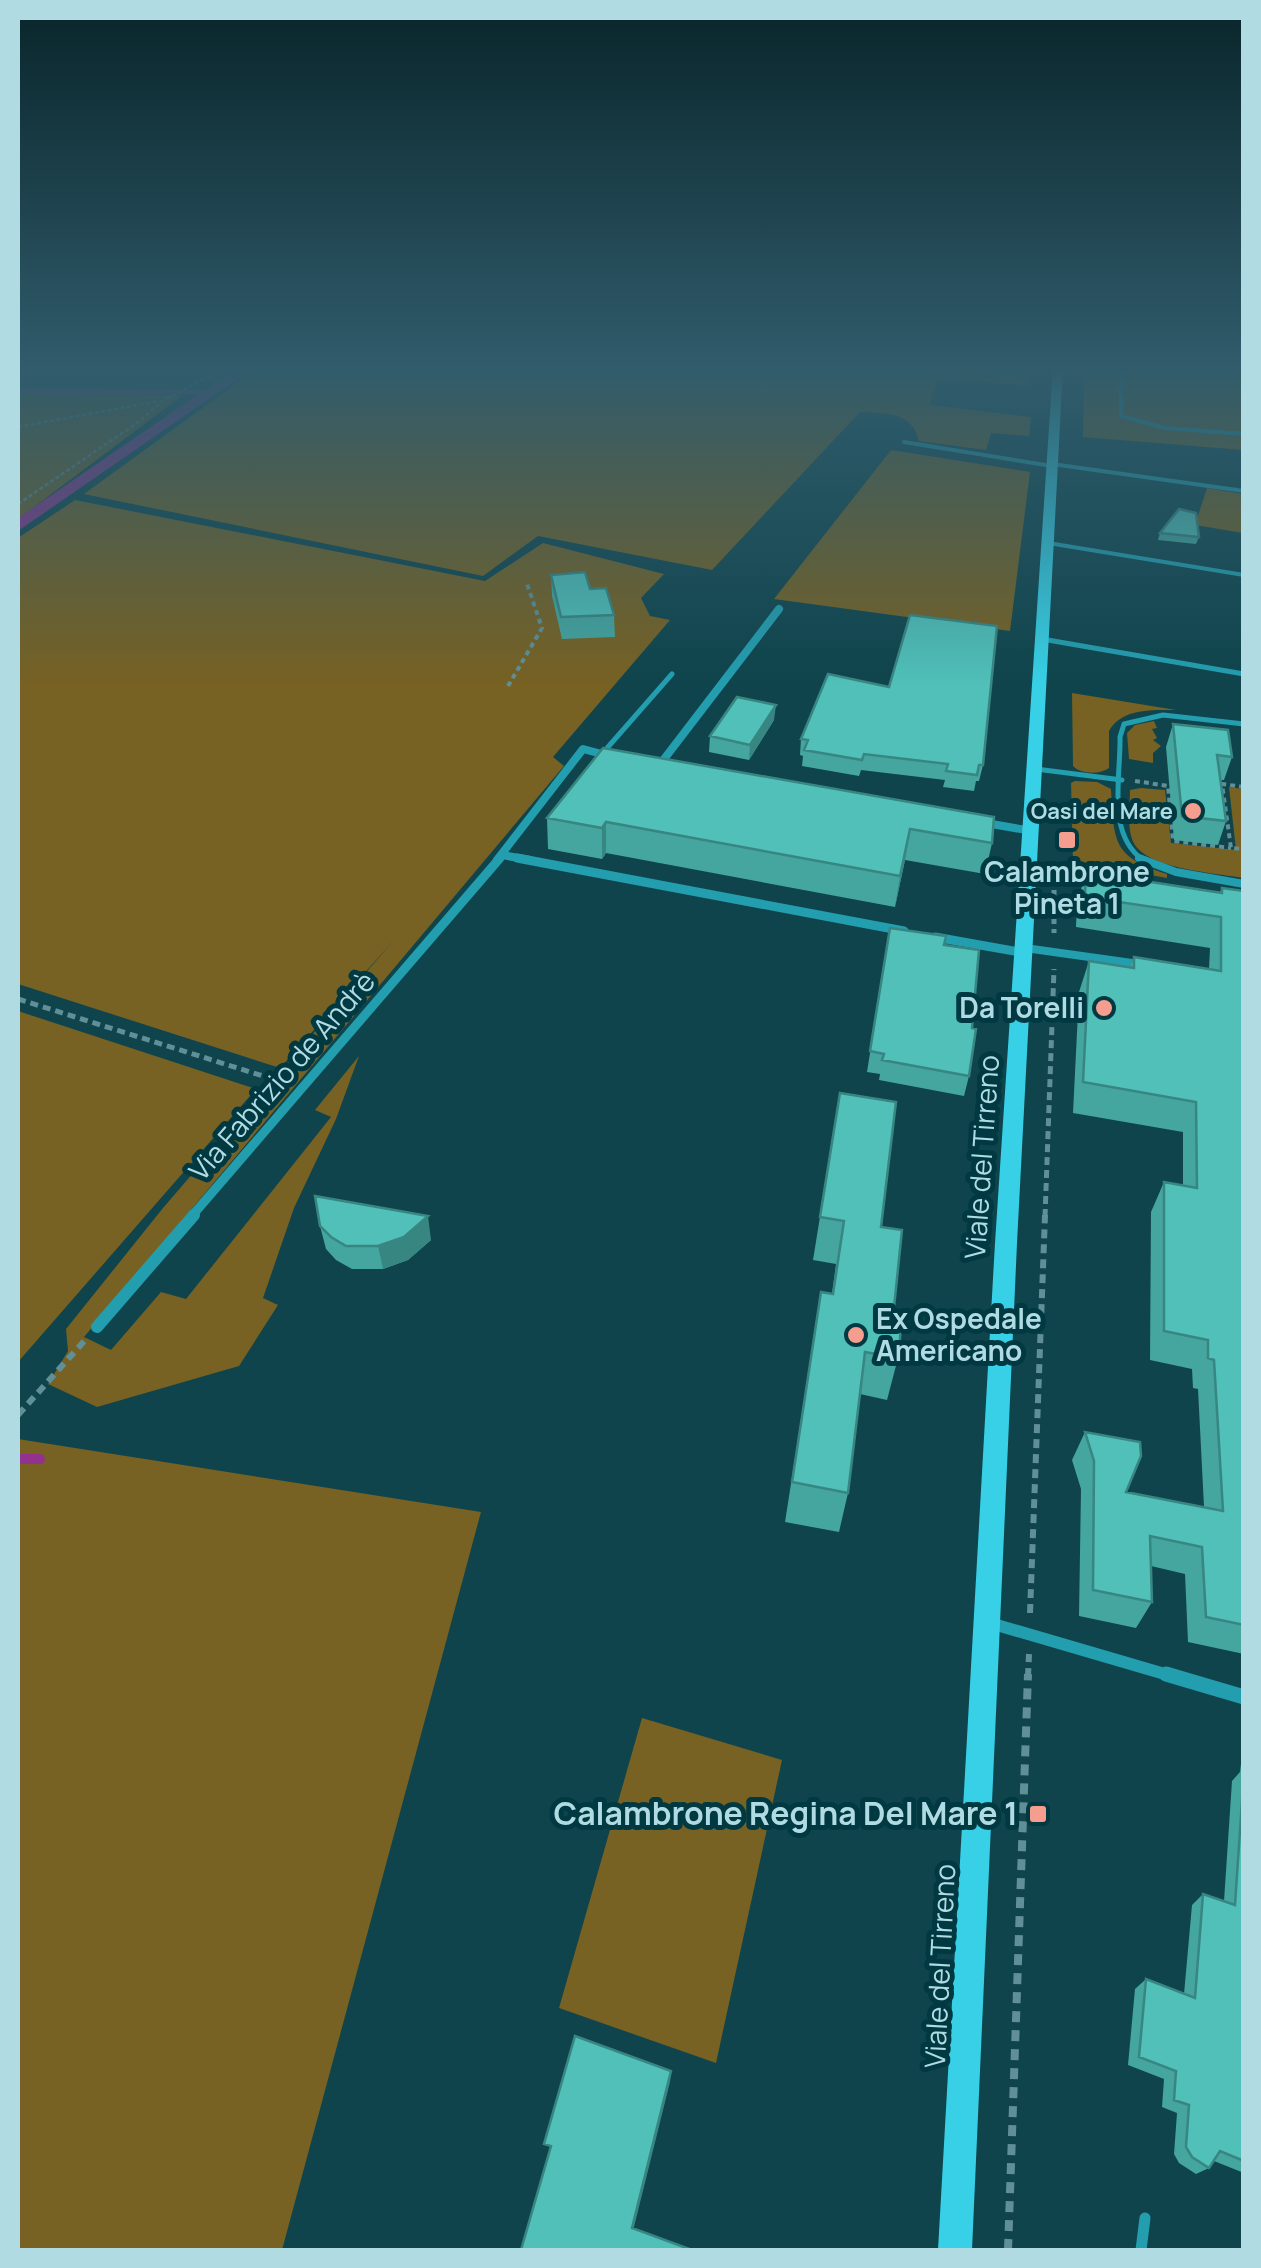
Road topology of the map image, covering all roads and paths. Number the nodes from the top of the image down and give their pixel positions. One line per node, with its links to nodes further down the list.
1 (64, 473): 5 (path)
2 (1052, 473): 6 (main road, Viale del Tirreno)
3 (1110, 473): 4 (lane)
4 (1244, 491)
5 (18, 504)
6 (1048, 542): 7 (lane); 10 (main road, Viale del Tirreno)
7 (1244, 576)
8 (528, 584): 11 (path)
9 (779, 608): 20 (street)
10 (1042, 638): 14 (lane); 21 (main road, Viale del Tirreno)
11 (526, 655): 12 (path); 15 (path)
12 (535, 657)
13 (672, 674): 17 (lane)
14 (1244, 674)
15 (508, 686)
16 (1244, 724): 23 (lane)
17 (601, 754): 18 (street); 30 (street, Via Fabrizio de Andrè)
18 (618, 758)
19 (646, 764): 20 (street)
20 (658, 767): 22 (street)
21 (1036, 769): 23 (lane); 26 (main road, Viale del Tirreno)
22 (677, 770)
23 (1122, 780): 27 (path); 31 (lane)
24 (1244, 787): 27 (path)
25 (962, 819): 26 (street)
26 (1033, 831): 34 (main road, Viale del Tirreno)
27 (1231, 848): 29 (path)
28 (1055, 849): 35 (path)
29 (1244, 849)
30 (502, 855): 32 (street); 38 (street, Via Fabrizio de Andrè)
31 (1244, 884)
32 (910, 932)
33 (930, 936): 34 (street)
34 (1025, 950): 35 (lane); 41 (main road, Viale del Tirreno)
35 (1054, 952): 36 (lane); 42 (path)
36 (1158, 967)
37 (18, 999): 38 (path)
38 (301, 1088): 39 (street, Via Fabrizio de Andrè)
39 (97, 1327): 40 (path)
40 (18, 1414)
41 (989, 1623): 42 (street); 45 (main road, Viale del Tirreno)
42 (1030, 1634): 43 (street); 46 (path)
43 (1244, 1697)
44 (1145, 2218): 47 (lane)
45 (956, 2250)
46 (1008, 2250)
47 (1141, 2250)

